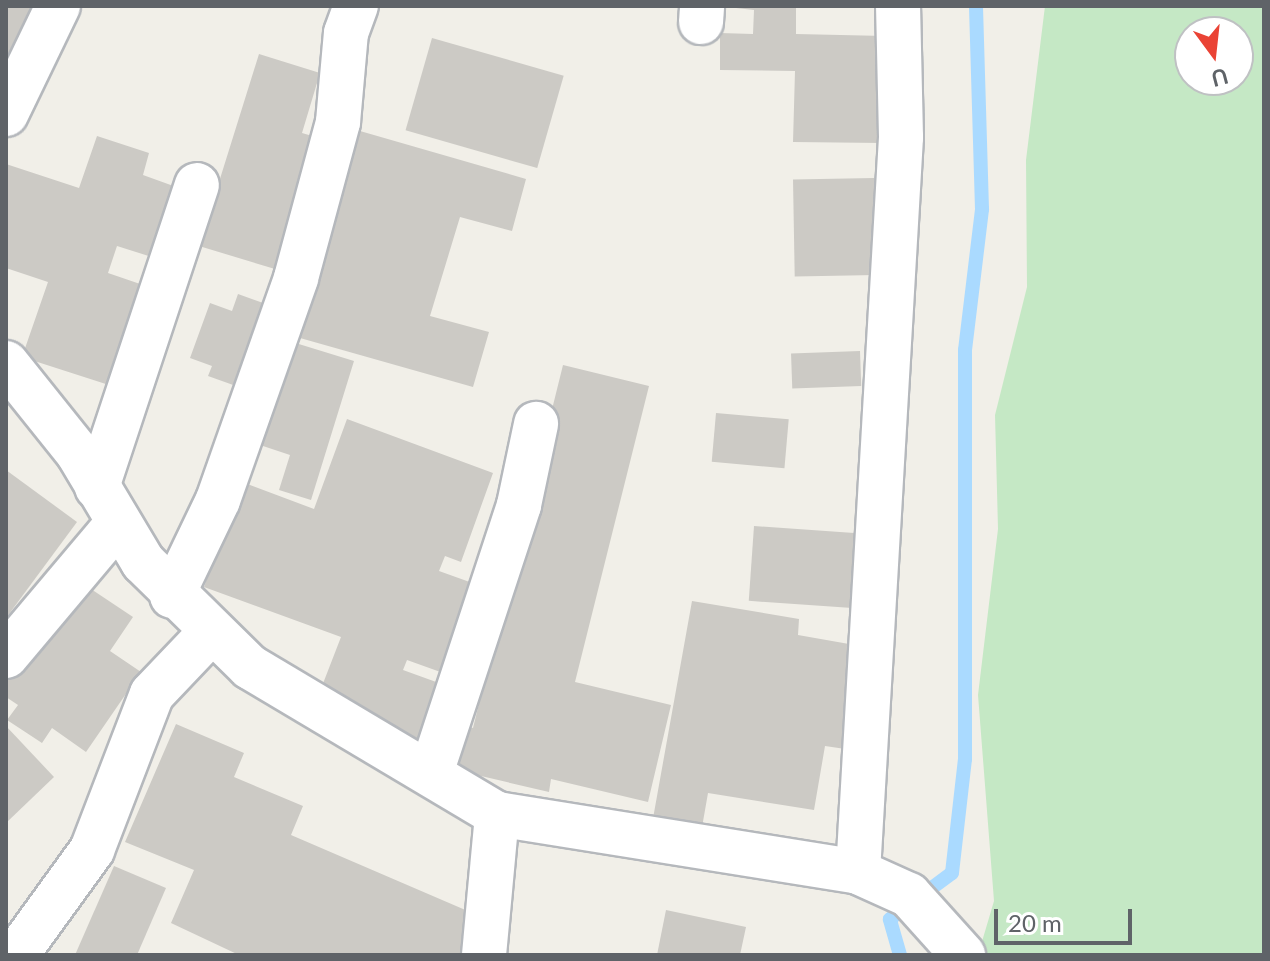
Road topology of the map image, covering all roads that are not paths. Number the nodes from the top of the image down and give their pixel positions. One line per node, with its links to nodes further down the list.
1 (58, 6): 4 (street)
2 (356, 6): 9 (street)
3 (898, 6): 14 (street)
4 (6, 114)
5 (197, 185): 8 (street)
6 (6, 363): 8 (street)
7 (536, 424): 12 (street)
8 (107, 506): 9 (street); 11 (street)
9 (172, 596): 10 (street)
10 (210, 633): 12 (street); 16 (street)
11 (6, 656)
12 (432, 770): 13 (street)
13 (497, 814): 14 (street); 17 (street)
14 (858, 872): 15 (street)
15 (957, 950)
16 (16, 955)
17 (484, 955)

